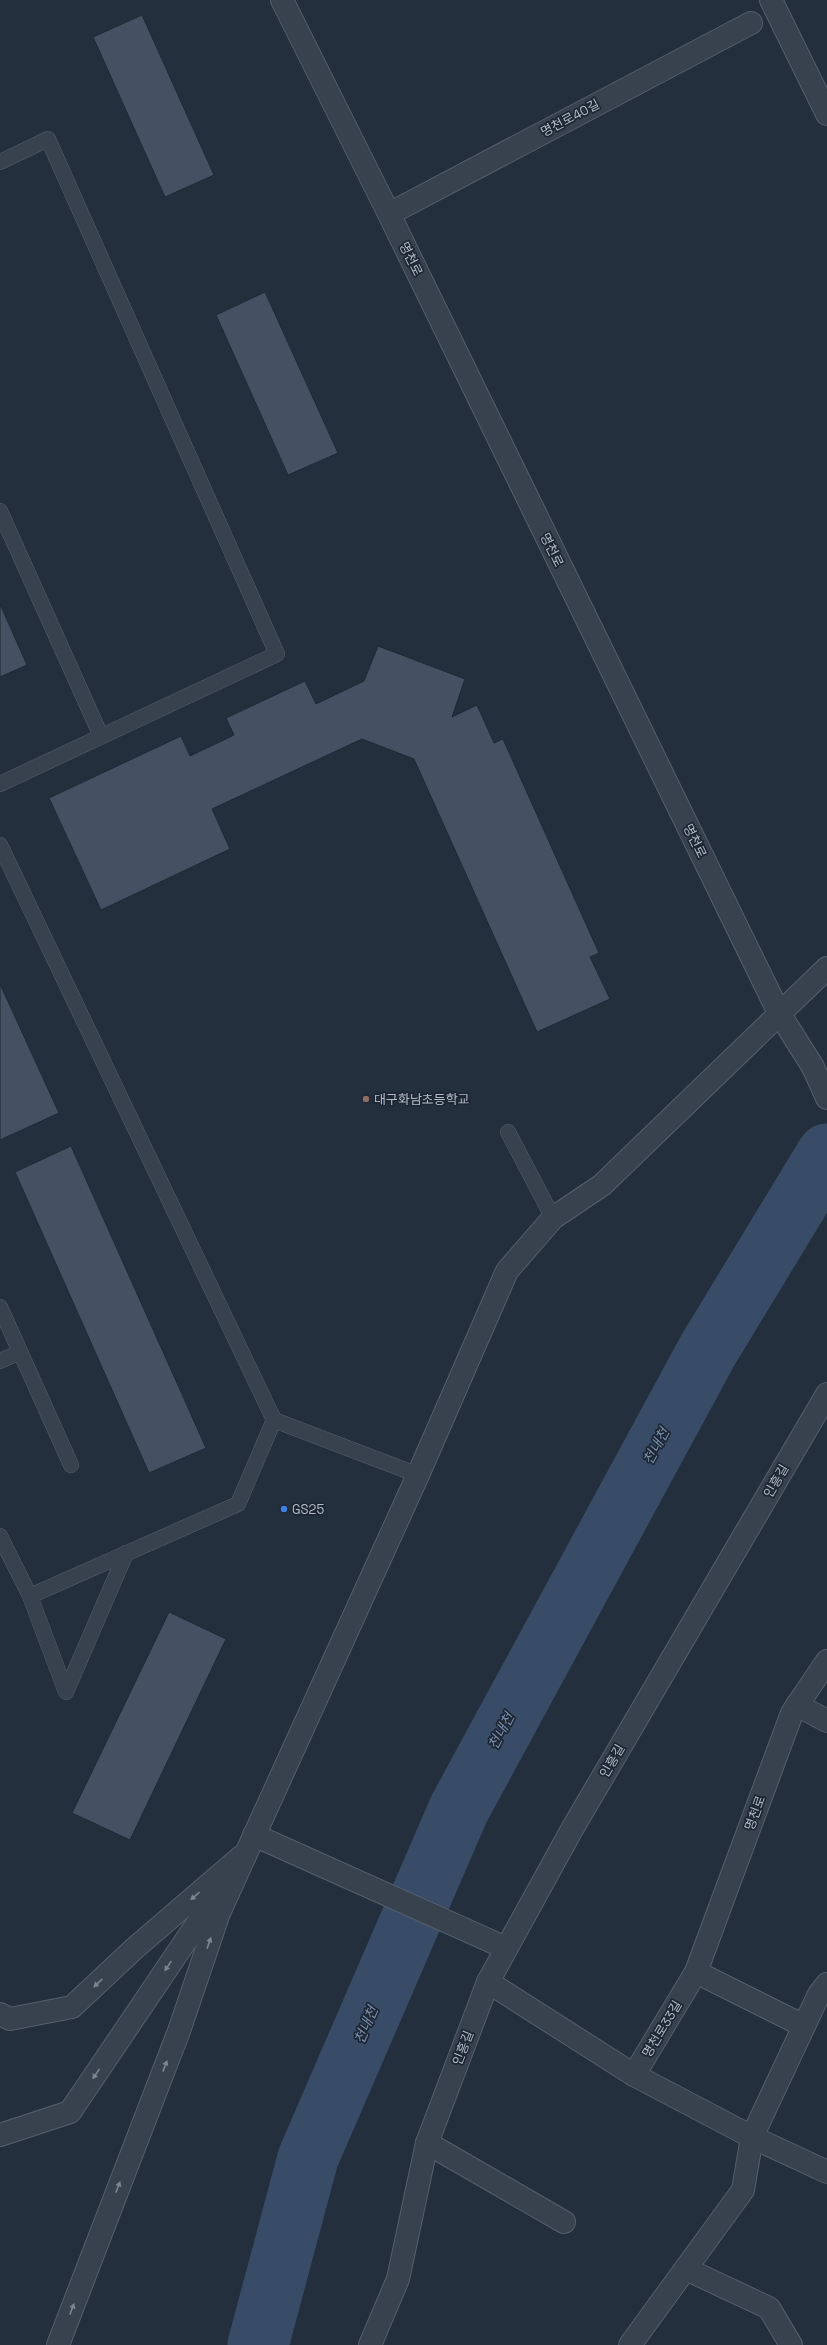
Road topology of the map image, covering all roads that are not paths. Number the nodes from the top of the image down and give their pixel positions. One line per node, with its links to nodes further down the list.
1 (282, 0): 6 (street, 명천로)
2 (771, 0): 4 (street)
3 (751, 23): 6 (street, 명천로40길)
4 (827, 114)
5 (0, 162): 8 (lane)
6 (389, 214): 12 (street, 명천로)
7 (0, 511): 8 (lane)
8 (101, 736): 9 (lane)
9 (0, 784)
10 (0, 846): 20 (lane)
11 (827, 968): 12 (street)
12 (779, 1013): 13 (street, 명천로); 15 (street)
13 (827, 1098)
14 (508, 1132): 15 (lane)
15 (553, 1218): 22 (street)
16 (0, 1307): 17 (lane)
17 (20, 1352): 18 (lane); 21 (lane)
18 (0, 1362)
19 (827, 1394): 30 (street, 인흥길)
20 (274, 1420): 22 (lane); 24 (lane)
21 (71, 1465)
22 (418, 1475): 29 (street)
23 (0, 1536): 25 (lane)
24 (126, 1553): 25 (lane); 25 (lane)
25 (30, 1596)
26 (827, 1661): 27 (street, 명천로)
27 (797, 1704): 28 (street); 31 (street, 명천로)
28 (827, 1721)
29 (250, 1844): 30 (street); 34 (street, one-way to 34); 37 (street, one-way to 37); 43 (street, one-way to 29)
30 (506, 1948): 32 (street, 인흥길)
31 (696, 1972): 35 (street); 36 (street, 명천로33길)
32 (488, 1982): 36 (street); 39 (street, 인흥길)
33 (827, 1984): 35 (street)
34 (0, 2014)
35 (804, 2026): 38 (street)
36 (634, 2075): 38 (street)
37 (0, 2135)
38 (752, 2137): 40 (street); 42 (street)
39 (427, 2143): 41 (street); 44 (street, 인흥길)
40 (827, 2172)
41 (564, 2222)
42 (686, 2269): 45 (street); 46 (street)
43 (58, 2345)
44 (370, 2345)
45 (630, 2345)
46 (791, 2345)

